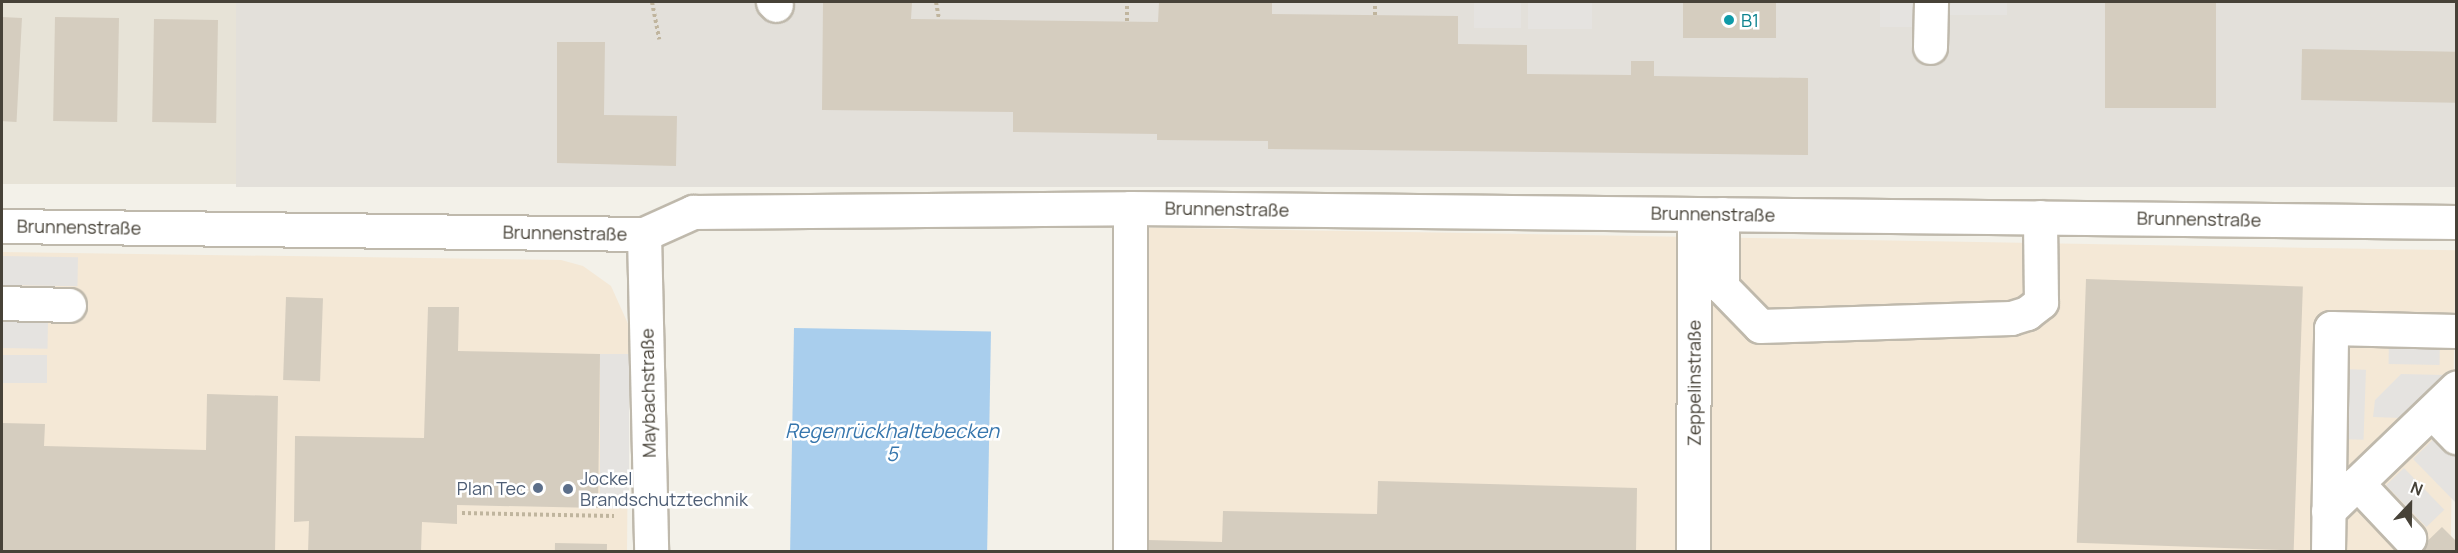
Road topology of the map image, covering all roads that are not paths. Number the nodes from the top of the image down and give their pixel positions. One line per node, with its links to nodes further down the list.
1 (1931, 2): 2 (street)
2 (1930, 47)
3 (1130, 208): 4 (street, Brunnenstraße); 8 (street, Brunnenstraße); 19 (street)
4 (1708, 214): 5 (street, Brunnenstraße); 5 (street); 20 (street, Zeppelinstraße)
5 (2040, 217): 6 (street, Brunnenstraße)
6 (2457, 222)
7 (2, 226): 8 (street, Brunnenstraße)
8 (644, 234): 18 (street, Maybachstraße)
9 (2, 303): 10 (street)
10 (69, 305)
11 (2457, 331): 16 (street)
12 (2457, 388): 13 (street)
13 (2432, 412): 14 (street); 15 (street)
14 (2457, 437)
15 (2357, 483): 16 (street); 17 (street)
16 (2328, 511): 21 (street)
17 (2409, 538)
18 (651, 552)
19 (1130, 552)
20 (1693, 552)
21 (2328, 552)

